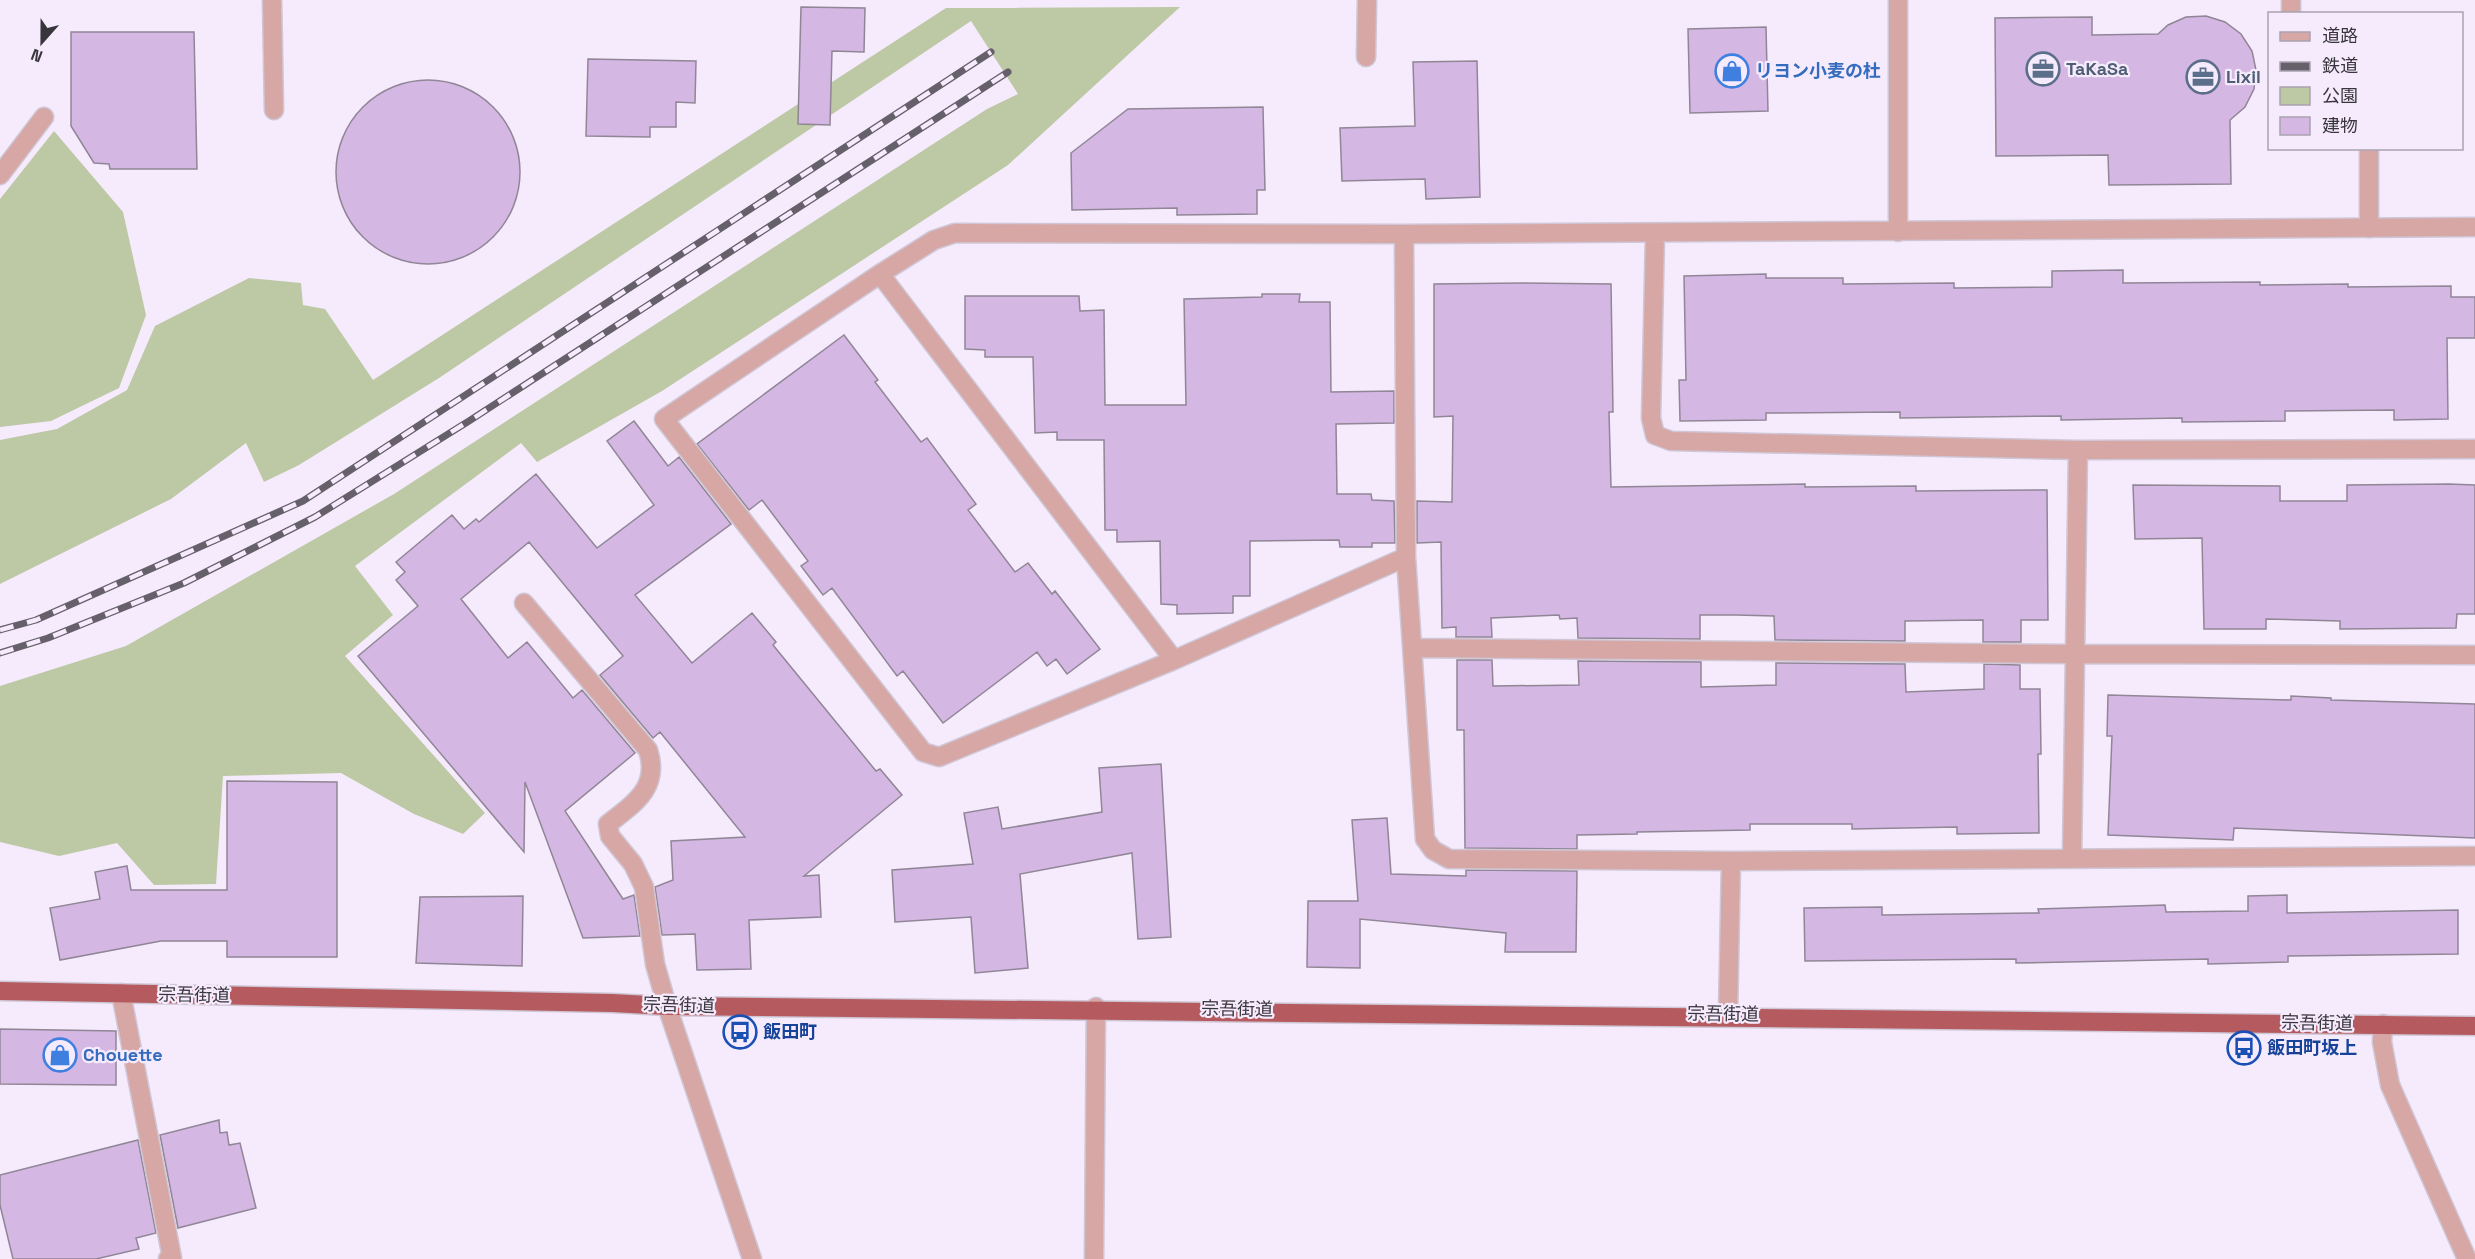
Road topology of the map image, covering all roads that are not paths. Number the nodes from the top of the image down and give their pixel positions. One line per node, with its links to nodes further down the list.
1 (272, 0): 5 (street)
2 (1367, 0): 4 (street)
3 (1898, 0): 11 (street)
4 (1366, 57)
5 (274, 110)
6 (44, 117): 8 (street)
7 (2369, 150): 10 (street)
8 (0, 175)
9 (2475, 227): 10 (street)
10 (2369, 228): 11 (street)
11 (1898, 231): 12 (street)
12 (1655, 233): 13 (street); 16 (street)
13 (1404, 234): 14 (street); 17 (street)
14 (880, 274): 22 (street); 22 (street)
15 (2475, 449): 16 (street)
16 (2078, 450): 20 (street)
17 (1406, 557): 19 (street); 22 (street)
18 (524, 603): 28 (street)
19 (1413, 648): 20 (street); 25 (street)
20 (2073, 654): 21 (street); 24 (street)
21 (2475, 655)
22 (1174, 660)
23 (2475, 856): 24 (street)
24 (2072, 858): 25 (street)
25 (1731, 861): 30 (street)
26 (0, 991): 27 (highway, 宗吾街道)
27 (121, 993): 28 (highway, 宗吾街道); 33 (street)
28 (667, 1006): 29 (highway, 宗吾街道); 34 (street)
29 (1096, 1007): 30 (highway, 宗吾街道); 35 (street)
30 (1728, 1014): 31 (highway, 宗吾街道)
31 (2383, 1024): 32 (highway, 宗吾街道); 36 (street)
32 (2475, 1026)
33 (168, 1259)
34 (752, 1259)
35 (1094, 1259)
36 (2468, 1259)

